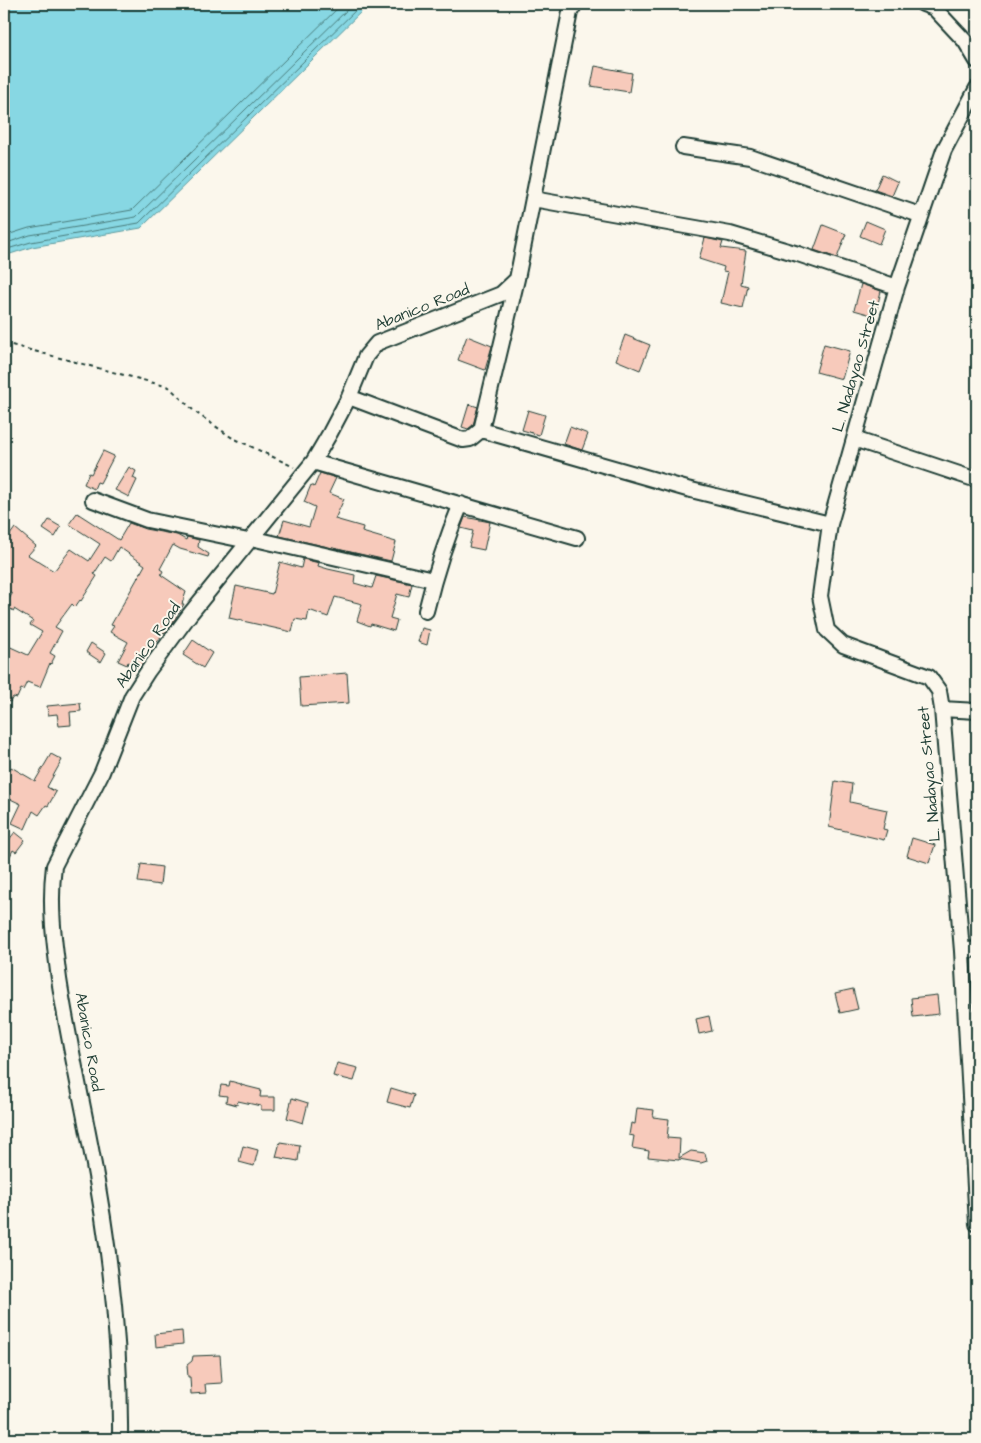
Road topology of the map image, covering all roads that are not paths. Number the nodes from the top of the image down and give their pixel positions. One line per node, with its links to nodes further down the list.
1 (575, 4): 6 (street)
2 (923, 4): 3 (street)
3 (977, 61)
4 (977, 88): 7 (street, L. Nadayao Street)
5 (683, 148): 7 (street)
6 (533, 199): 8 (street); 9 (street)
7 (920, 215): 9 (street, L. Nadayao Street)
8 (517, 279): 10 (street, Abanico Road); 11 (street)
9 (897, 287): 12 (street, L. Nadayao Street)
10 (349, 397): 11 (street); 13 (street, Abanico Road)
11 (480, 430): 17 (street)
12 (854, 439): 14 (street); 17 (street, L. Nadayao Street)
13 (309, 467): 16 (street); 19 (street, Abanico Road)
14 (977, 480)
15 (93, 500): 19 (street)
16 (461, 504): 18 (street); 20 (street)
17 (830, 524): 22 (street, L. Nadayao Street)
18 (577, 538)
19 (249, 539): 20 (street); 27 (street, Abanico Road)
20 (433, 580): 21 (street)
21 (426, 611)
22 (942, 709): 23 (street); 25 (street, L. Nadayao Street)
23 (977, 711)
24 (977, 950): 25 (street)
25 (962, 951): 26 (street, L. Nadayao Street)
26 (977, 1224)
27 (120, 1439)

